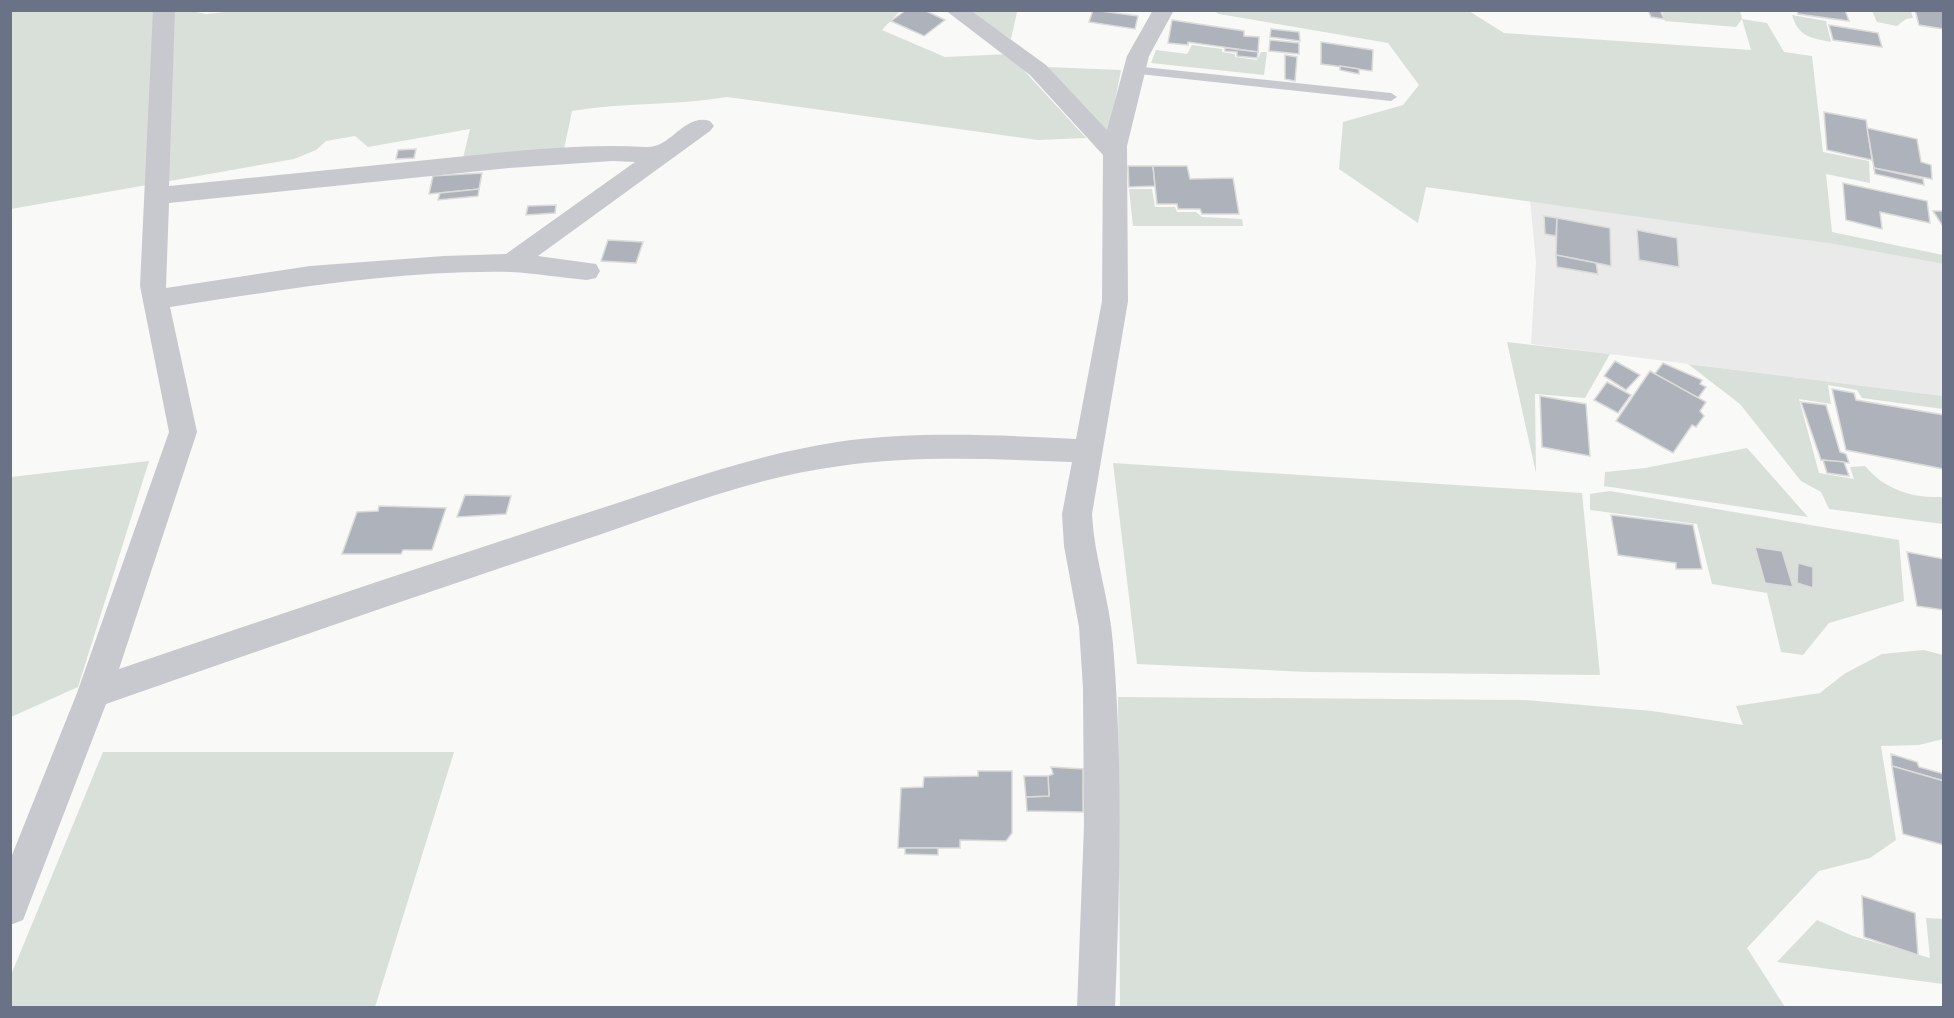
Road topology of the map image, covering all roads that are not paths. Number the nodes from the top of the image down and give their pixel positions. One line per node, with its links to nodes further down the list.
1 (164, 10): 9 (street)
2 (955, 10): 7 (street)
3 (1164, 10): 4 (street)
4 (1134, 69): 5 (lane); 7 (street)
5 (1391, 97)
6 (702, 126): 8 (street)
7 (1115, 153): 13 (street)
8 (660, 156): 9 (street); 10 (street)
9 (158, 196): 12 (street)
10 (511, 262): 11 (street); 12 (street)
11 (587, 271)
12 (156, 299): 14 (street)
13 (1088, 451): 14 (street); 16 (street)
14 (94, 693): 15 (street)
15 (10, 907)
16 (1096, 1008)

